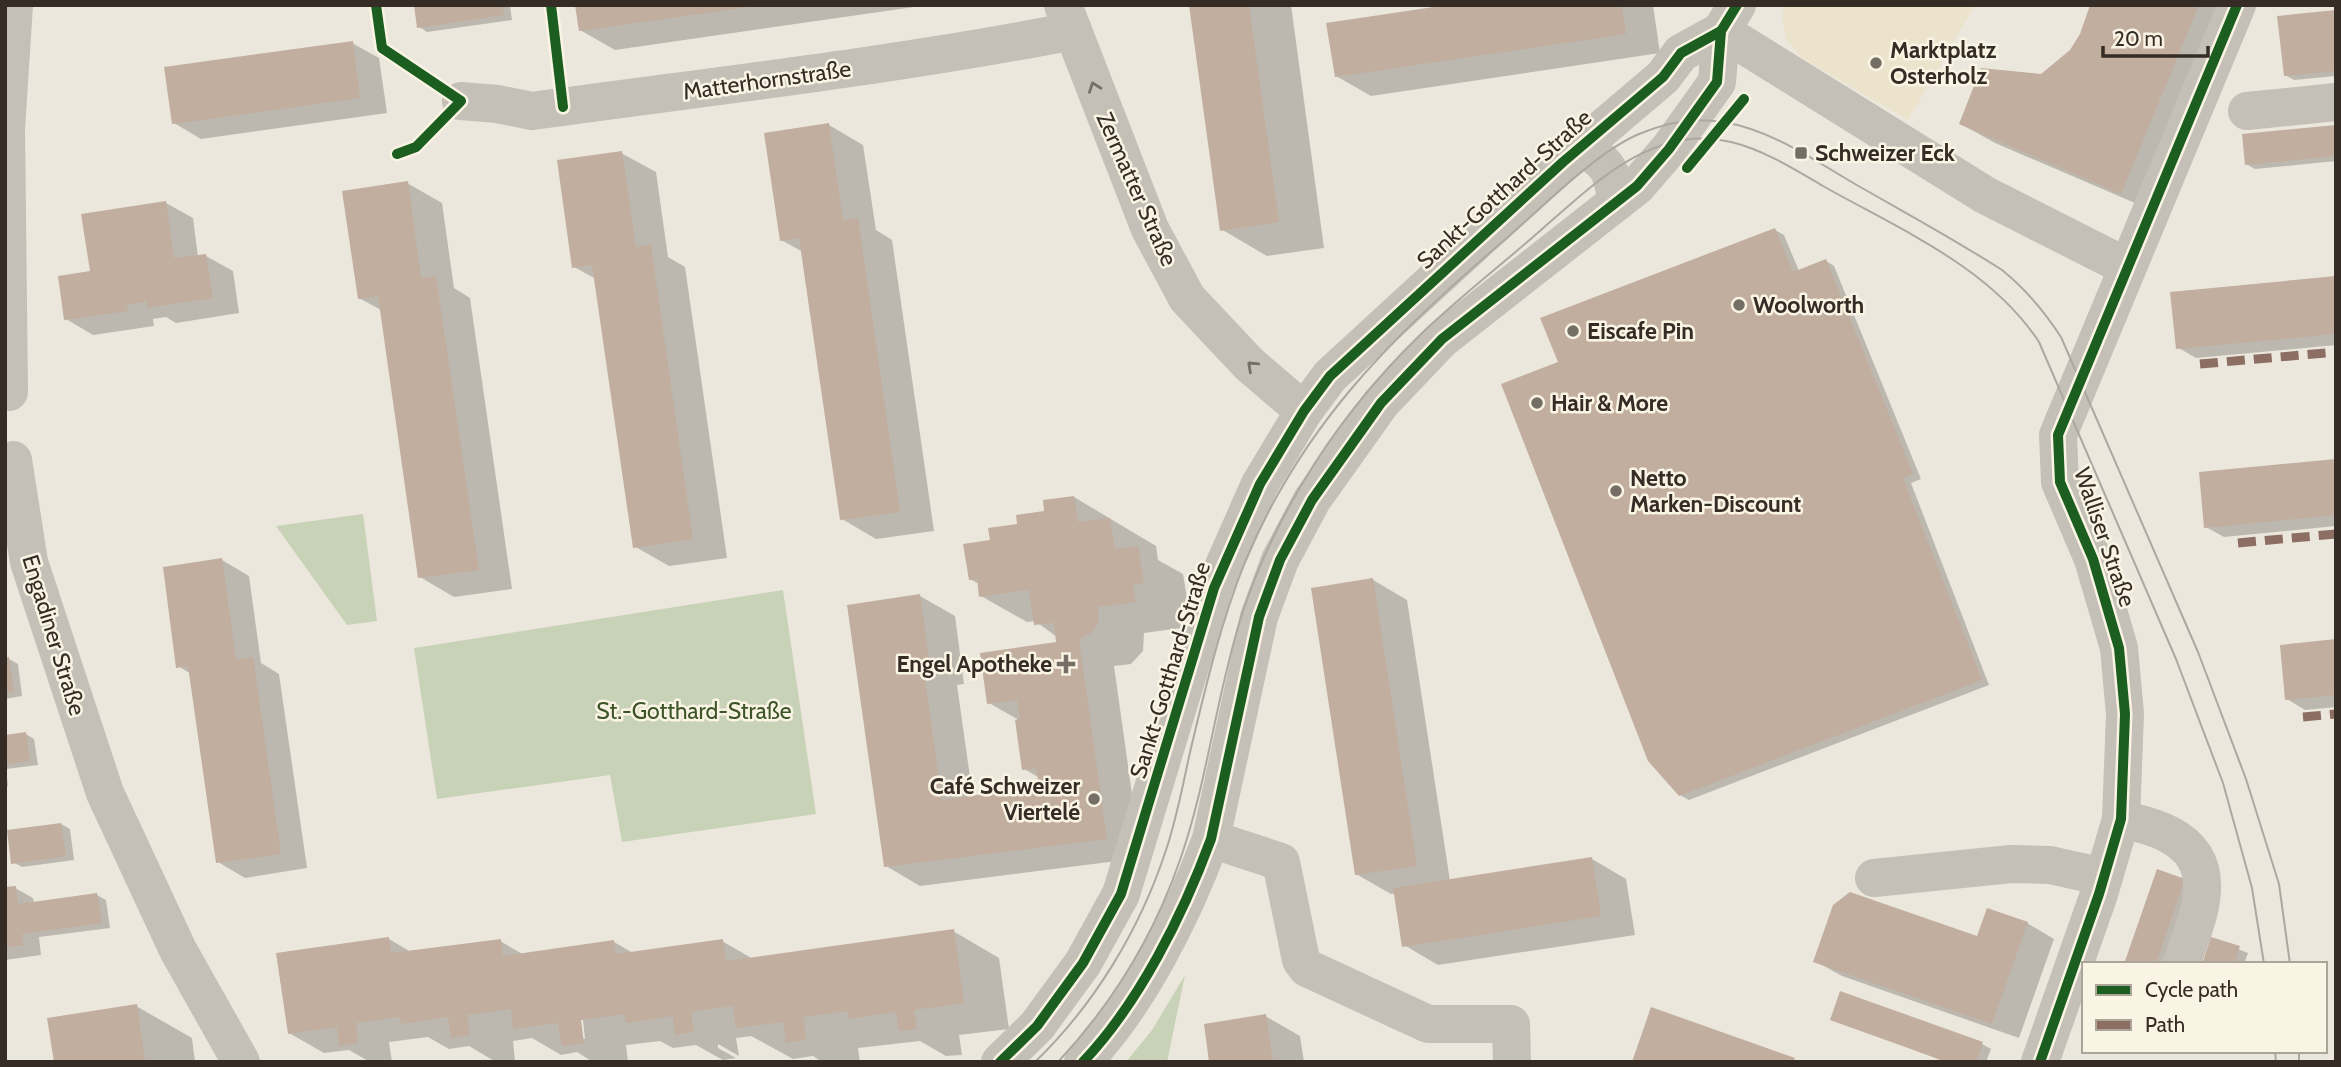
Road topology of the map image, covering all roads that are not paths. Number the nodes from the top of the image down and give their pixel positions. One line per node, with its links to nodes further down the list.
1 (14, 5): 11 (street)
2 (2237, 5): 10 (street, Walliser Straße)
3 (1068, 18): 5 (street, Matterhornstraße); 12 (street, Zermatter Straße, one-way to 3)
4 (1729, 18): 8 (street, Sankt-Gotthard-Straße); 9 (street); 10 (street)
5 (461, 101)
6 (2336, 102): 7 (street)
7 (2247, 111)
8 (1580, 147): 9 (street); 12 (street, Sankt-Gotthard-Straße)
9 (1617, 202): 15 (street)
10 (2127, 267): 14 (street, Walliser Straße)
11 (9, 392)
12 (1304, 411): 20 (street, Sankt-Gotthard-Straße)
13 (13, 460): 19 (street, Engadiner Straße)
14 (2121, 819): 16 (street, Walliser Straße); 18 (street)
15 (1211, 839): 21 (street); 22 (street)
16 (2104, 877): 17 (street); 23 (street, Walliser Straße)
17 (1874, 878)
18 (2182, 962)
19 (241, 1062)
20 (1000, 1062)
21 (1083, 1062)
22 (1512, 1062)
23 (2040, 1062)

